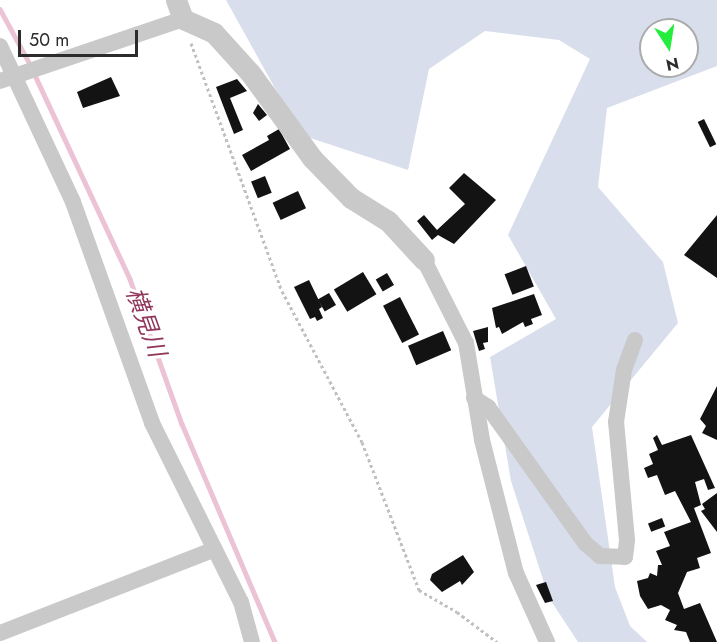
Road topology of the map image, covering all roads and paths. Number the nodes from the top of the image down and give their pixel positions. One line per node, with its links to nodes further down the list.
1 (179, 9): 3 (street); 4 (street); 10 (path)
2 (0, 46): 3 (street)
3 (7, 78): 7 (street)
4 (424, 260): 6 (street)
5 (635, 340): 6 (street)
6 (474, 398): 11 (street)
7 (213, 550): 8 (street); 9 (street)
8 (0, 633)
9 (252, 642)
10 (497, 642)
11 (547, 642)

